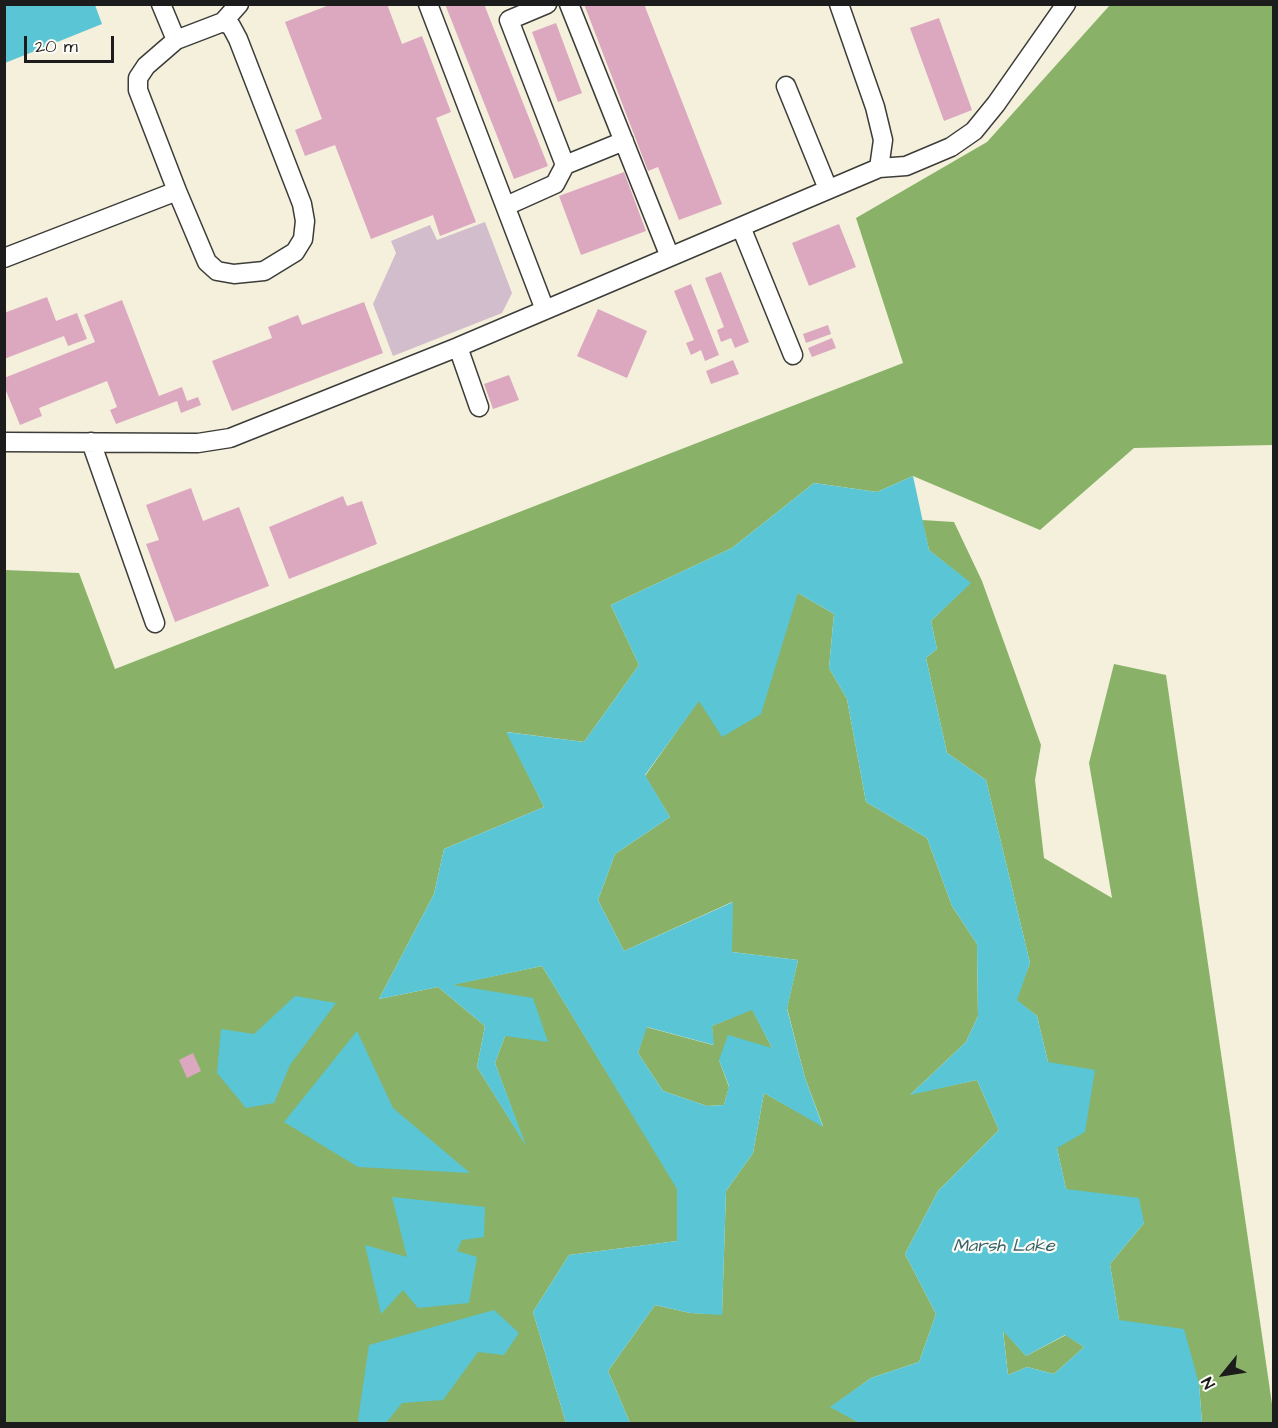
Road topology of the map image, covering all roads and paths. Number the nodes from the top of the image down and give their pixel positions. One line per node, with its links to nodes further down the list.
1 (161, 4): 9 (lane)
2 (239, 4): 8 (lane)
3 (428, 4): 16 (lane)
4 (547, 4): 12 (lane)
5 (569, 4): 11 (lane)
6 (839, 4): 13 (lane)
7 (1066, 4): 13 (lane)
8 (223, 22): 9 (lane); 15 (lane)
9 (176, 40): 15 (lane)
10 (786, 86): 14 (lane)
11 (624, 141): 12 (lane); 18 (lane)
12 (565, 165): 16 (lane)
13 (879, 168): 14 (lane)
14 (828, 189): 17 (lane)
15 (177, 191): 19 (lane)
16 (506, 206): 20 (lane)
17 (741, 226): 18 (lane); 22 (lane)
18 (670, 257): 20 (lane)
19 (4, 258)
20 (545, 310): 21 (lane)
21 (458, 347): 23 (lane); 25 (lane)
22 (793, 354)
23 (479, 406)
24 (4, 442): 25 (lane)
25 (91, 442): 26 (lane)
26 (155, 623)

